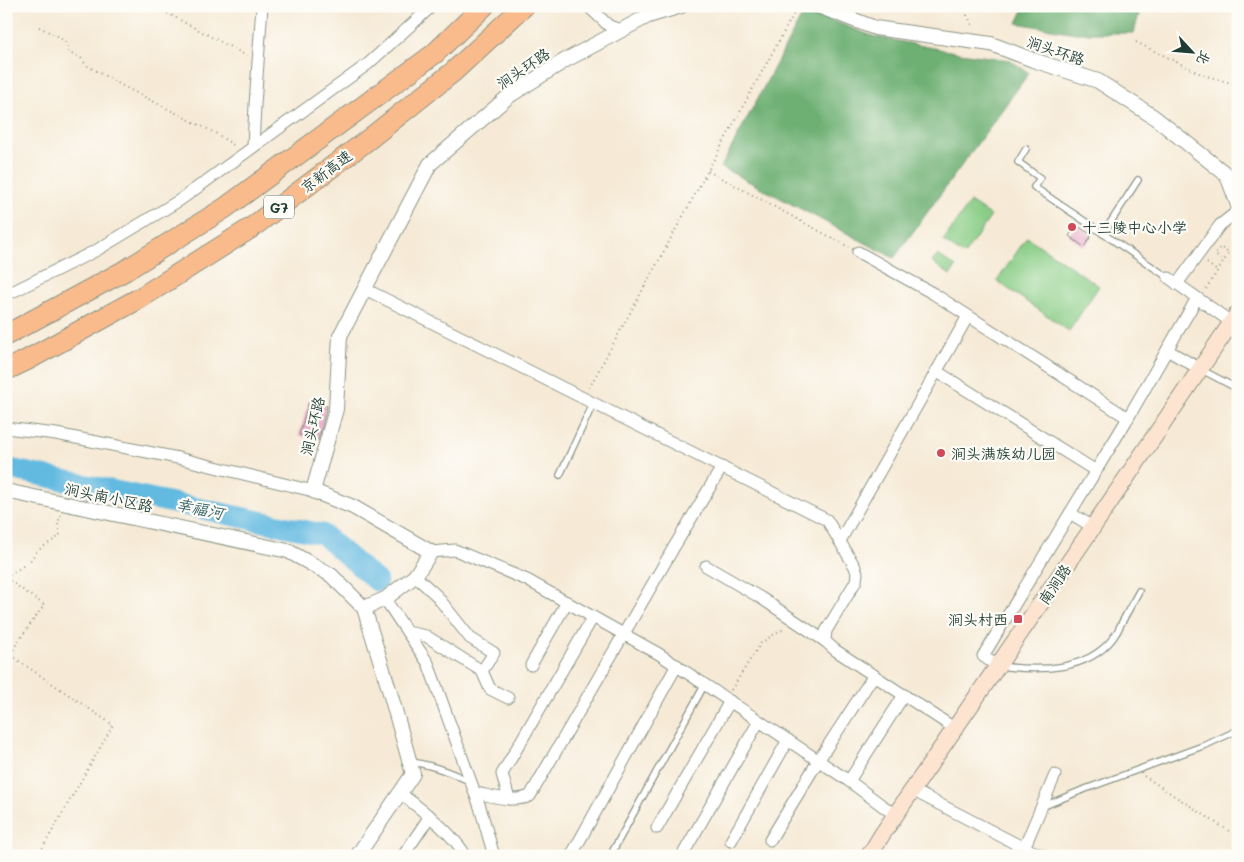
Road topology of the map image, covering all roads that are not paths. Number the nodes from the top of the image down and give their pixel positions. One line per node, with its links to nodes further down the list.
1 (262, 6): 9 (street)
2 (432, 6): 9 (street)
3 (484, 6): 22 (highway, 京新高速 / G7)
4 (524, 6): 25 (highway, 京新高速 / G7)
5 (588, 6): 8 (street)
6 (681, 6): 8 (street, 涧头环路)
7 (818, 6): 12 (street, 涧头环路)
8 (621, 30): 17 (street, 涧头环路)
9 (253, 147): 18 (street)
10 (1026, 149): 14 (lane)
11 (1138, 180): 14 (lane)
12 (1238, 205)
13 (1238, 211): 16 (street)
14 (1103, 234): 16 (lane)
15 (858, 252): 20 (street)
16 (1173, 281): 19 (street)
17 (365, 289): 28 (street); 35 (street, 涧头环路)
18 (6, 296)
19 (1198, 299): 21 (street); 23 (street)
20 (968, 316): 26 (street); 29 (street)
21 (1235, 318): 24 (main road, 南涧路)
22 (6, 335)
23 (1167, 350): 24 (street); 29 (street)
24 (1200, 369): 27 (lane); 37 (main road, 南涧路)
25 (6, 370)
26 (936, 371): 32 (street); 38 (street)
27 (1238, 390)
28 (588, 402): 31 (street); 33 (lane)
29 (1128, 418): 32 (street)
30 (6, 428): 35 (street)
31 (722, 467): 38 (street); 48 (street)
32 (1096, 471): 36 (street)
33 (560, 475)
34 (6, 491): 45 (street, 涧头南小区路)
35 (313, 491): 39 (street)
36 (1070, 513): 37 (street); 52 (street)
37 (1093, 527): 52 (main road, 南涧路)
38 (840, 541): 49 (street)
39 (431, 552): 41 (street); 44 (street)
40 (706, 566): 49 (street)
41 (415, 576): 43 (street); 53 (street)
42 (1139, 590): 52 (lane)
43 (385, 600): 45 (street); 47 (street)
44 (567, 602): 46 (street); 50 (street)
45 (364, 608): 64 (street)
46 (593, 617): 48 (street); 71 (street)
47 (407, 632): 53 (street); 66 (street)
48 (624, 634): 51 (street); 71 (street)
49 (825, 641): 54 (street)
50 (531, 665)
51 (677, 666): 55 (street); 83 (street)
52 (997, 666): 60 (main road, 南涧路)
53 (482, 671): 57 (street)
54 (874, 675): 56 (street); 63 (street)
55 (705, 684): 58 (street); 84 (lane)
56 (904, 695): 60 (street); 67 (street)
57 (508, 698)
58 (728, 700): 59 (street); 75 (street)
59 (759, 721): 62 (street); 85 (street)
60 (954, 728): 68 (main road, 南涧路)
61 (1238, 730): 72 (lane)
62 (788, 740): 63 (street); 76 (street)
63 (818, 760): 67 (street); 77 (street)
64 (415, 762): 66 (lane); 69 (street)
65 (1054, 775): 72 (street)
66 (470, 781): 70 (street)
67 (849, 781): 73 (street)
68 (912, 790): 73 (main road, 南涧路); 78 (street)
69 (400, 793): 74 (street); 79 (street)
70 (475, 793): 71 (street); 82 (street)
71 (509, 799)
72 (1040, 808): 78 (street)
73 (894, 815): 86 (main road, 南涧路)
74 (430, 816): 80 (street); 81 (street)
75 (657, 828)
76 (731, 840)
77 (770, 840)
78 (1024, 848): 87 (street)
79 (357, 856)
80 (403, 856)
81 (466, 856)
82 (494, 856)
83 (571, 856)
84 (610, 856)
85 (682, 856)
86 (869, 856)
87 (1045, 856)

